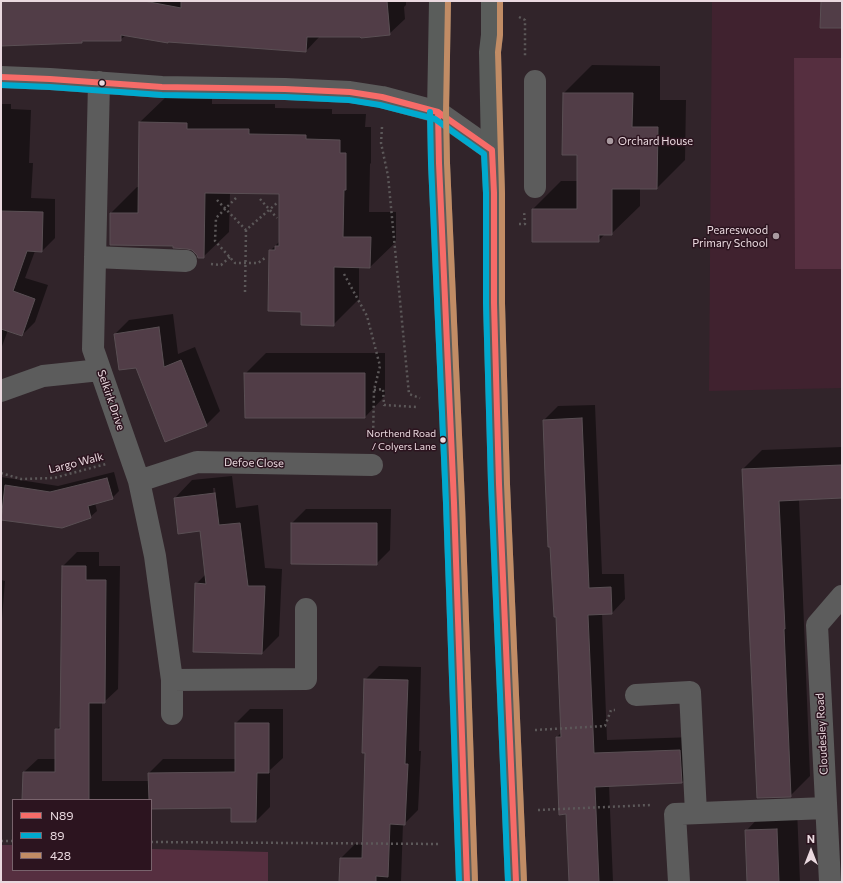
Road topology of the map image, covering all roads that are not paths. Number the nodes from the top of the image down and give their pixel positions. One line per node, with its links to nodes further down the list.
1 (440, 1): 6 (main road)
2 (492, 1): 7 (main road)
3 (1, 77): 5 (street)
4 (535, 81): 8 (street)
5 (99, 82): 6 (street); 9 (street, Selkirk Drive)
6 (438, 112): 7 (street); 22 (main road)
7 (492, 150): 23 (main road)
8 (535, 187)
9 (95, 258): 10 (street); 11 (street, Selkirk Drive)
10 (186, 261)
11 (100, 370): 12 (street); 14 (street, Selkirk Drive)
12 (1, 391)
13 (372, 465): 14 (street, Defoe Close)
14 (139, 481): 17 (street, Selkirk Drive)
15 (842, 596): 20 (street, Cloudesley Road)
16 (306, 609): 17 (street)
17 (172, 680): 19 (street, Selkirk Drive)
18 (636, 695): 21 (street)
19 (172, 714)
20 (826, 808): 21 (street); 25 (street, Cloudesley Road)
21 (696, 813): 24 (street)
22 (467, 882)
23 (516, 882)
24 (678, 882)
25 (830, 882)

